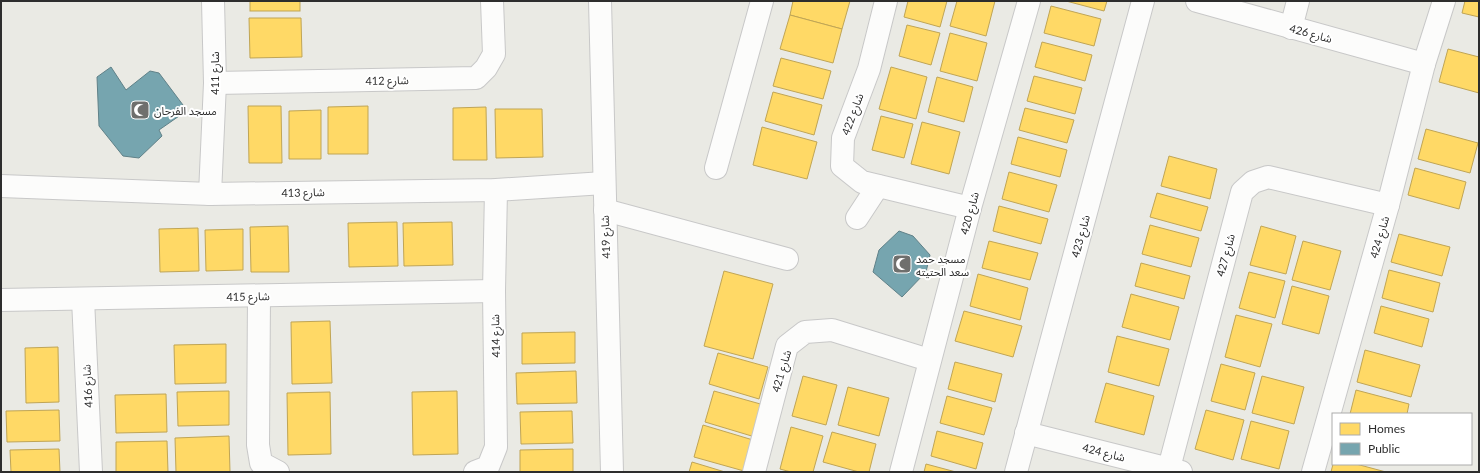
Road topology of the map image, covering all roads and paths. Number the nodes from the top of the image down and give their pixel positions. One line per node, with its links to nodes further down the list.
1 (213, 1): 13 (street, شارع 411)
2 (492, 1): 13 (street, شارع 412)
3 (600, 1): 15 (street, شارع 419)
4 (762, 1): 14 (street)
5 (886, 1): 20 (street, شارع 422)
6 (1029, 1): 20 (street, شارع 420)
7 (1143, 1): 28 (street, شارع 423)
8 (1197, 1): 11 (street, شارع 426)
9 (1298, 1): 11 (street)
10 (1444, 1): 12 (street, شارع 424)
11 (1291, 28): 12 (street, شارع 426)
12 (1424, 64): 19 (street, شارع 424)
13 (215, 83): 18 (street, شارع 411)
14 (716, 168)
15 (604, 184): 17 (street, شارع 413); 21 (street, شارع 419)
16 (1, 186): 18 (street, شارع 413)
17 (496, 190): 18 (street, شارع 413); 23 (street, شارع 414)
18 (210, 194)
19 (1388, 205): 29 (street, شارع 427); 37 (street, شارع 424)
20 (970, 208): 27 (street, شارع 420)
21 (604, 210): 22 (street); 33 (street, شارع 419)
22 (787, 259)
23 (494, 291): 24 (street, شارع 415); 32 (street, شارع 414)
24 (259, 296): 25 (street, شارع 415); 31 (street)
25 (83, 299): 26 (street, شارع 415); 30 (street, شارع 416)
26 (1, 300)
27 (930, 360): 34 (street, شارع 421); 35 (street, شارع 420)
28 (1026, 433): 29 (street, شارع 424); 36 (street, شارع 423)
29 (1175, 470)
30 (91, 472)
31 (278, 472)
32 (475, 472)
33 (612, 472)
34 (754, 472)
35 (901, 472)
36 (1016, 472)
37 (1313, 472)

